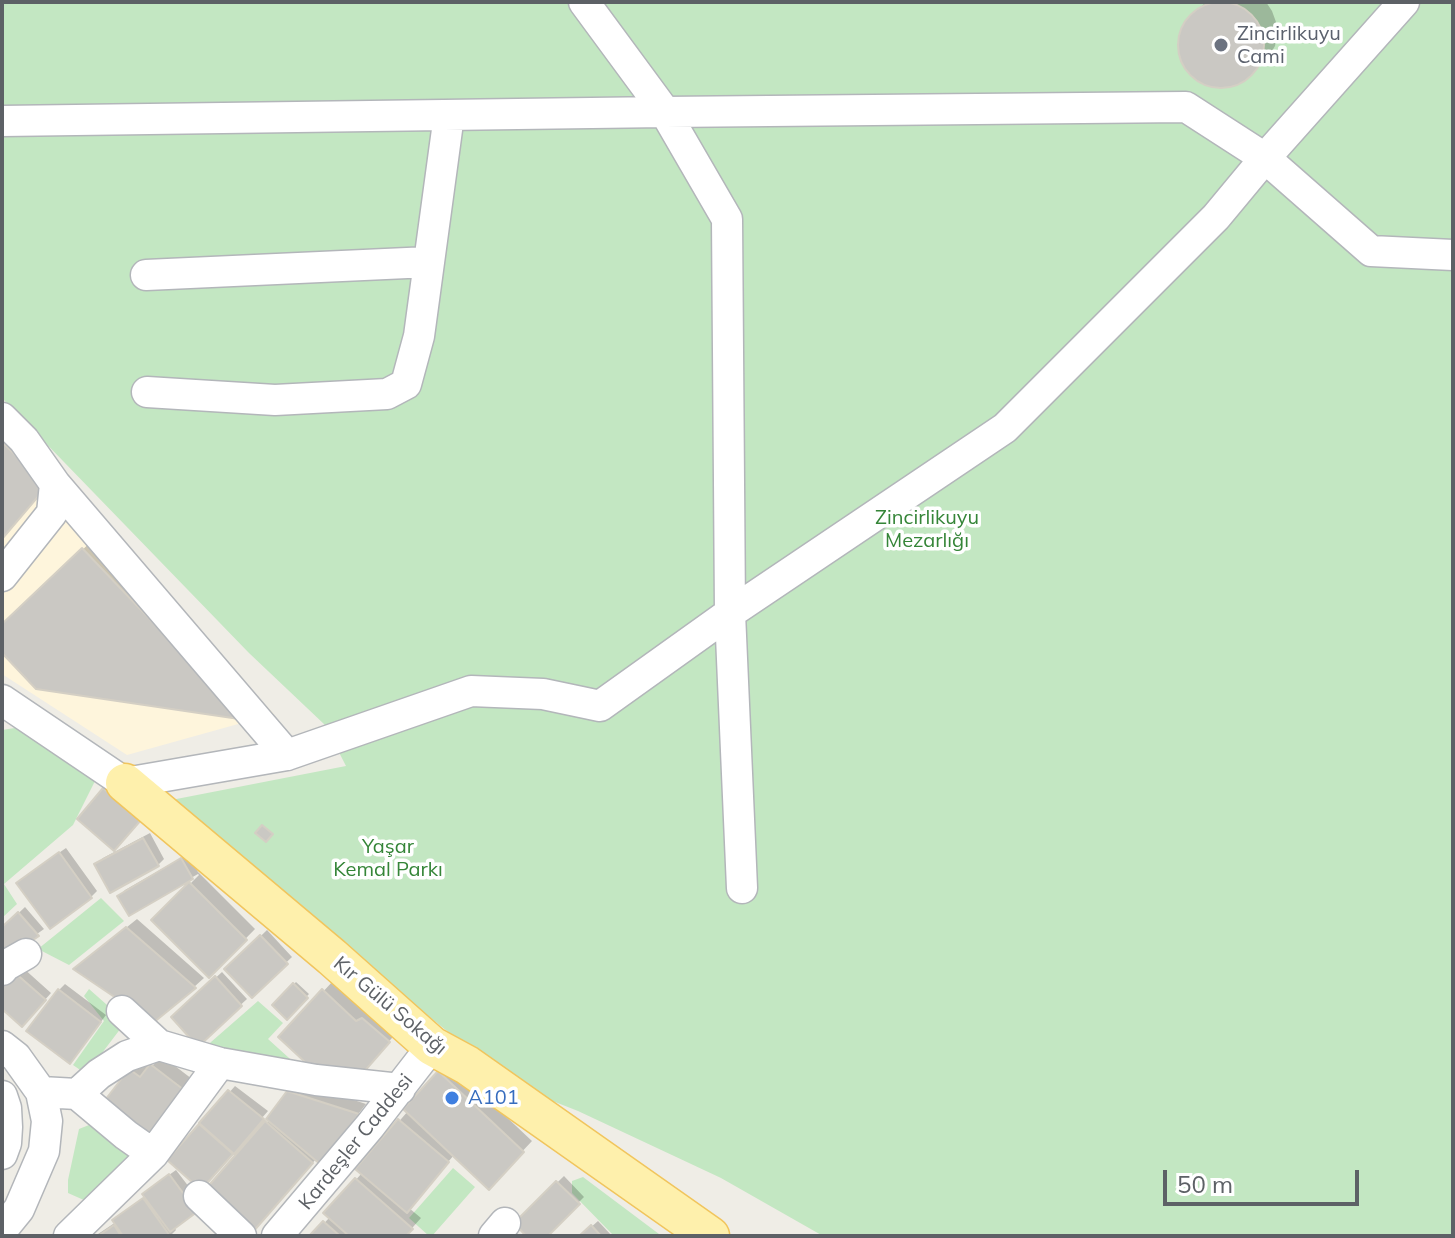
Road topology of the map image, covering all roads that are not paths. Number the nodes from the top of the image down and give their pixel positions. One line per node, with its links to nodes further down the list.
1 (584, 2): 3 (street)
2 (1404, 2): 6 (street)
3 (665, 112): 4 (street); 6 (street); 14 (street)
4 (449, 115): 5 (street); 8 (street)
5 (2, 121)
6 (1265, 158): 7 (street); 14 (street)
7 (1453, 255)
8 (429, 262): 9 (street); 10 (street)
9 (146, 275)
10 (147, 392)
11 (2, 418): 12 (street)
12 (55, 484): 13 (street); 16 (street)
13 (2, 576)
14 (730, 613): 16 (street); 18 (street)
15 (5, 707): 17 (street)
16 (287, 755): 17 (street)
17 (125, 783): 22 (main road, Kır Gülü Sokağı)
18 (742, 888)
19 (122, 1011): 20 (street)
20 (159, 1045): 23 (street); 26 (street)
21 (2, 1046): 25 (street)
22 (432, 1046): 24 (street, Kardeşler Caddesi); 37 (main road, Kır Gülü Sokağı)
23 (220, 1063): 24 (street); 29 (street)
24 (400, 1089): 36 (street, Kardeşler Caddesi)
25 (41, 1092): 26 (street); 31 (street)
26 (77, 1094): 29 (street)
27 (2, 1096): 28 (street)
28 (2, 1154)
29 (153, 1154): 34 (street)
30 (2, 1162): 31 (street)
31 (36, 1170): 33 (street)
32 (199, 1196): 35 (street)
33 (2, 1230)
34 (69, 1236)
35 (241, 1236)
36 (277, 1236)
37 (710, 1236)

